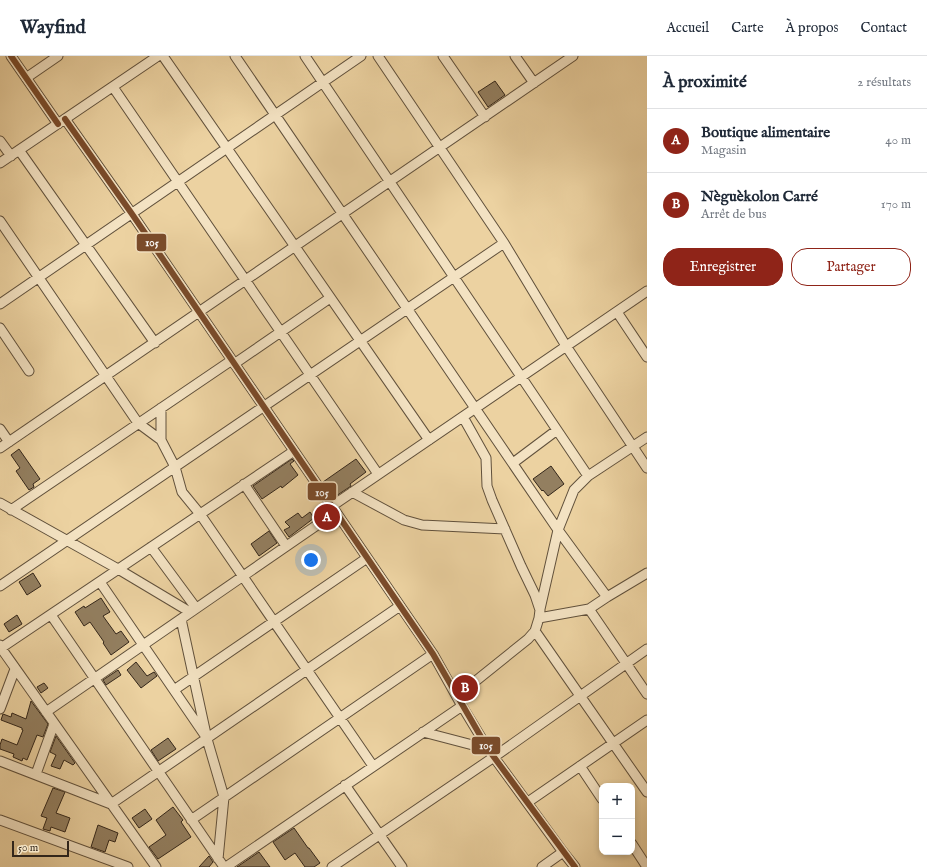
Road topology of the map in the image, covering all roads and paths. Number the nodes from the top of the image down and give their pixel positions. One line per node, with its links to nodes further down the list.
1 (11, 56): 12 (street)
2 (58, 56): 12 (street)
3 (158, 56): 15 (street)
4 (163, 56): 20 (street)
5 (235, 56): 16 (street)
6 (305, 56): 13 (street)
7 (361, 56): 13 (street)
8 (378, 56): 21 (street)
9 (443, 56): 17 (street)
10 (515, 56): 14 (street)
11 (573, 56): 14 (street)
12 (26, 78): 18 (street)
13 (323, 82): 16 (street); 26 (street)
14 (534, 83): 17 (street)
15 (113, 87): 18 (street); 25 (street)
16 (275, 115): 20 (street); 28 (street)
17 (485, 117): 21 (street)
18 (62, 122): 22 (street); 27 (street)
19 (0, 141): 23 (street)
20 (227, 148): 25 (street); 32 (street)
21 (440, 148): 26 (street); 30 (street)
22 (19, 150): 23 (street); 31 (street)
23 (11, 156): 24 (street)
24 (0, 163)
25 (178, 182): 27 (street); 35 (street)
26 (390, 182): 28 (street); 33 (street)
27 (132, 214): 31 (street); 40 (street)
28 (343, 214): 32 (street); 39 (street)
29 (0, 221): 34 (street)
30 (504, 243): 33 (street); 46 (street)
31 (86, 245): 34 (street); 45 (street)
32 (295, 247): 35 (street); 37 (street)
33 (454, 277): 39 (street); 52 (street)
34 (39, 278): 38 (street); 51 (street)
35 (246, 281): 40 (street); 43 (street)
36 (647, 292): 41 (street)
37 (330, 298): 43 (street); 44 (street)
38 (0, 304)
39 (407, 308): 44 (street); 55 (street)
40 (199, 312): 45 (street); 48 (street)
41 (617, 312): 46 (street); 47 (street)
42 (0, 328): 49 (street)
43 (281, 332): 48 (street); 50 (street)
44 (360, 341): 50 (street); 62 (street)
45 (155, 343): 51 (street)
46 (566, 346): 52 (street); 64 (street)
47 (647, 357)
48 (233, 362): 53 (street); 54 (street)
49 (30, 371)
50 (310, 375): 53 (street); 70 (street)
51 (106, 376): 57 (street); 63 (street)
52 (521, 377): 55 (street); 59 (street)
53 (264, 406): 66 (street); 68 (street)
54 (161, 408): 57 (street); 61 (street)
55 (475, 408): 56 (street); 67 (street)
56 (462, 417): 62 (street); 78 (street)
57 (138, 423): 61 (street); 76 (street)
58 (0, 429): 63 (street)
59 (558, 430): 67 (street); 71 (street)
60 (647, 437): 64 (street)
61 (161, 440): 68 (street)
62 (429, 440): 70 (street)
63 (9, 442): 65 (street)
64 (633, 446): 69 (street); 71 (street)
65 (0, 448)
66 (294, 451): 72 (street); 75 (street)
67 (513, 463): 79 (street)
68 (175, 467): 77 (street); 80 (street)
69 (647, 468)
70 (378, 474): 73 (street)
71 (588, 476): 79 (street)
72 (244, 484): 77 (street); 81 (street)
73 (352, 492): 75 (street); 78 (street)
74 (0, 503): 76 (street)
75 (334, 509): 81 (street); 83 (street)
76 (11, 510): 80 (street)
77 (200, 514): 82 (street); 86 (street)
78 (505, 529): 94 (street)
79 (558, 530): 89 (street); 94 (street)
80 (66, 541): 84 (street); 88 (street)
81 (286, 546): 86 (street)
82 (151, 547): 84 (street); 92 (street)
83 (367, 558): 90 (street); 96 (street)
84 (118, 569): 87 (street); 92 (street)
85 (647, 573): 89 (street)
86 (243, 576): 92 (street); 96 (street)
87 (100, 582): 93 (street); 98 (street)
88 (0, 586)
89 (607, 597): 91 (street)
90 (400, 606): 101 (street); 104 (street)
91 (589, 609): 94 (street); 102 (street)
92 (193, 610): 95 (street)
93 (51, 614): 99 (street); 106 (street)
94 (540, 614): 97 (street)
95 (181, 619): 98 (street); 105 (street)
96 (274, 622): 104 (street); 105 (street)
97 (535, 632): 109 (street); 110 (street)
98 (143, 645): 106 (street); 107 (street)
99 (0, 646): 103 (street)
100 (647, 649): 102 (street)
101 (433, 654): 109 (street); 114 (street)
102 (626, 664): 108 (street); 110 (street)
103 (15, 669): 112 (street); 113 (street)
104 (307, 670): 114 (street); 118 (street)
105 (194, 677): 107 (street); 118 (street)
106 (94, 678): 113 (street); 125 (street)
107 (174, 690): 118 (street)
108 (647, 694)
109 (457, 696): 111 (street)
110 (579, 696): 119 (street); 121 (street)
111 (462, 706): 117 (street); 120 (street)
112 (0, 709)
113 (46, 712): 116 (street)
114 (340, 718): 123 (street); 130 (street)
115 (647, 720): 119 (street)
116 (54, 724): 126 (street); 132 (street)
117 (423, 732): 120 (street); 123 (street)
118 (207, 738): 125 (street); 130 (street)
119 (613, 743): 124 (street); 128 (street)
120 (488, 749): 121 (street)
121 (494, 757): 131 (street); 135 (street)
122 (0, 761): 126 (street)
123 (373, 766): 127 (street)
124 (580, 766): 129 (street); 131 (street)
125 (158, 772): 132 (street); 134 (street)
126 (36, 774): 132 (street)
127 (345, 786): 135 (street); 141 (street)
128 (647, 792)
129 (599, 794)
130 (224, 798): 134 (street); 138 (street)
131 (528, 802): 137 (street)
132 (111, 804): 140 (street)
133 (0, 820): 139 (street)
134 (191, 820): 138 (street)
135 (379, 834): 142 (street); 143 (street)
136 (635, 849): 146 (street)
137 (563, 852): 144 (street); 145 (street)
138 (218, 859): 141 (street)
139 (128, 867)
140 (156, 867)
141 (225, 867)
142 (332, 867)
143 (402, 867)
144 (542, 867)
145 (575, 867)
146 (647, 867)

